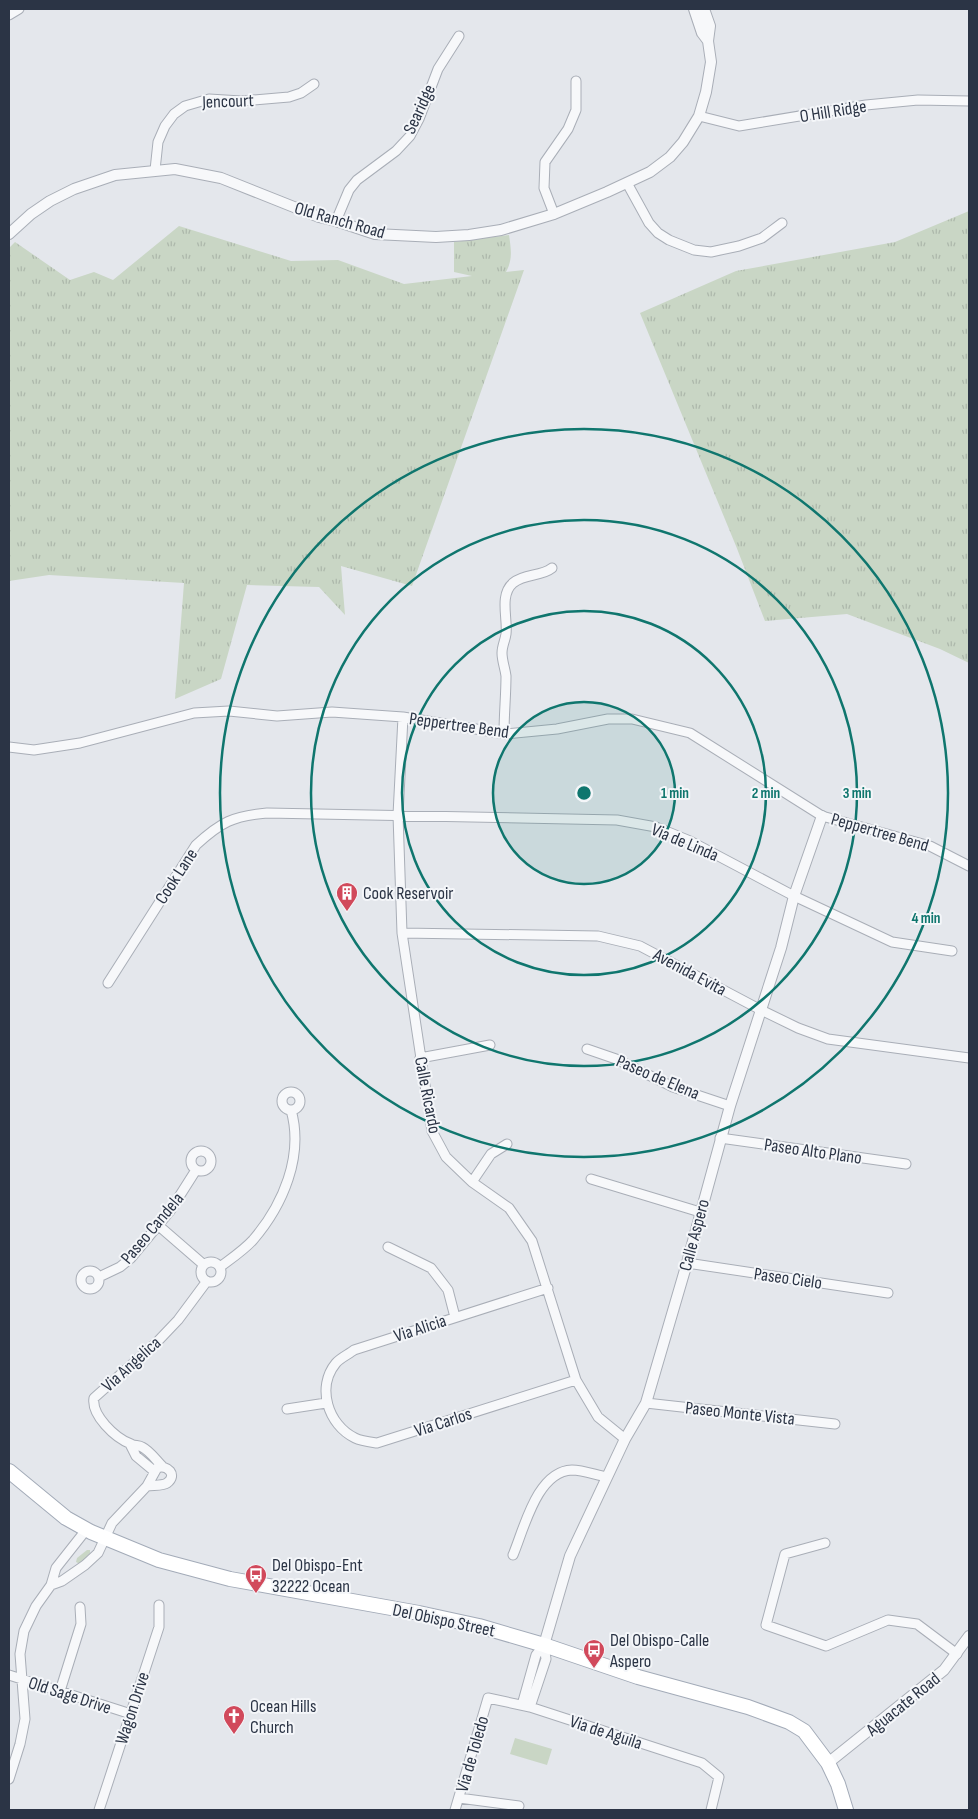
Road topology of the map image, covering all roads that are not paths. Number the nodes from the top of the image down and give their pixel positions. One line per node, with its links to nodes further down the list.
1 (19, 9): 4 (street)
2 (694, 9): 6 (street, Old Ranch Road)
3 (704, 9): 6 (street, Old Ranch Road)
4 (9, 15)
5 (459, 36): 14 (street, Searidge)
6 (708, 41): 10 (street, Old Ranch Road)
7 (576, 81): 13 (street)
8 (314, 84): 11 (street, Jencourt)
9 (969, 101): 10 (street, O Hill Ridge)
10 (699, 116): 12 (street, Old Ranch Road)
11 (155, 170): 14 (street, Old Ranch Road); 16 (street, Old Ranch Road)
12 (627, 183): 13 (street, Old Ranch Road); 15 (street)
13 (554, 214): 14 (street, Old Ranch Road)
14 (336, 221)
15 (782, 223)
16 (9, 234)
17 (552, 568): 19 (street)
18 (403, 717): 19 (street, Peppertree Bend); 20 (street, Peppertree Bend); 21 (street, Calle Ricardo)
19 (504, 734): 22 (street, Peppertree Bend)
20 (9, 747)
21 (398, 815): 24 (street, Via de Linda); 25 (street, Calle Ricardo); 27 (street, Cook Lane)
22 (822, 816): 23 (street, Peppertree Bend); 24 (street, Calle Aspero)
23 (969, 866)
24 (794, 896): 26 (street, Via de Linda); 28 (street, Calle Aspero)
25 (402, 933): 28 (street, Avenida Evita); 31 (street, Calle Ricardo)
26 (952, 951)
27 (108, 983)
28 (762, 1010): 32 (street, Avenida Evita); 33 (street, Calle Aspero)
29 (490, 1045): 31 (street)
30 (587, 1049): 33 (street, Paseo de Elena)
31 (420, 1058): 40 (street, Calle Ricardo)
32 (969, 1058)
33 (730, 1106): 35 (street, Calle Aspero)
34 (291, 1110): 46 (street, Via Angelica)
35 (720, 1138): 37 (street, Paseo Alto Plano); 41 (street, Calle Aspero)
36 (507, 1144): 40 (street)
37 (906, 1164)
38 (196, 1170): 42 (street, Paseo Candela)
39 (591, 1180): 41 (street)
40 (472, 1182): 49 (street, Calle Ricardo)
41 (700, 1212): 44 (street, Calle Aspero)
42 (158, 1226): 45 (street); 47 (street, Paseo Candela)
43 (388, 1247): 51 (street)
44 (687, 1263): 50 (street, Paseo Cielo); 54 (street, Calle Aspero)
45 (204, 1265): 46 (street); 48 (street)
46 (220, 1267): 48 (street, Via Angelica)
47 (99, 1277)
48 (207, 1281): 58 (street, Via Angelica)
49 (548, 1288): 51 (street, Via Alicia); 52 (street, Calle Ricardo)
50 (888, 1293)
51 (455, 1317): 53 (street, Via Alicia)
52 (576, 1380): 53 (street, Via Carlos); 57 (street, Calle Ricardo)
53 (326, 1403): 55 (street)
54 (646, 1403): 56 (street, Paseo Monte Vista); 57 (street, Calle Aspero)
55 (287, 1409)
56 (835, 1424)
57 (625, 1438): 60 (street, Calle Aspero)
58 (158, 1468): 61 (street); 61 (street)
59 (9, 1471): 62 (main road, Del Obispo Street)
60 (606, 1477): 65 (street); 70 (street, Calle Aspero)
61 (147, 1486): 63 (street)
62 (86, 1530): 63 (main road, Del Obispo Street); 66 (street)
63 (105, 1538): 66 (street); 70 (main road, Del Obispo Street)
64 (825, 1543): 71 (street)
65 (513, 1556)
66 (51, 1585): 73 (street)
67 (159, 1605): 77 (street, Wagon Drive)
68 (80, 1606): 74 (street)
69 (969, 1636): 71 (street, Aguacate Road)
70 (544, 1645): 76 (street, Calle Aspero); 78 (main road, Del Obispo Street)
71 (957, 1654): 78 (street, Aguacate Road)
72 (9, 1675): 73 (street, Old Sage Drive)
73 (22, 1679): 74 (street, Old Sage Drive); 79 (street)
74 (60, 1692): 77 (street, Old Sage Drive)
75 (488, 1698): 76 (street, Via de Aguila); 81 (street, Via de Toledo)
76 (526, 1706): 85 (street, Via de Aguila)
77 (131, 1714): 83 (street, Wagon Drive)
78 (828, 1763): 86 (main road, Del Obispo Street)
79 (10, 1769): 80 (street)
80 (9, 1779)
81 (459, 1798): 82 (street); 84 (street, Via de Toledo)
82 (520, 1806)
83 (98, 1810)
84 (456, 1810)
85 (711, 1810)
86 (846, 1810)

